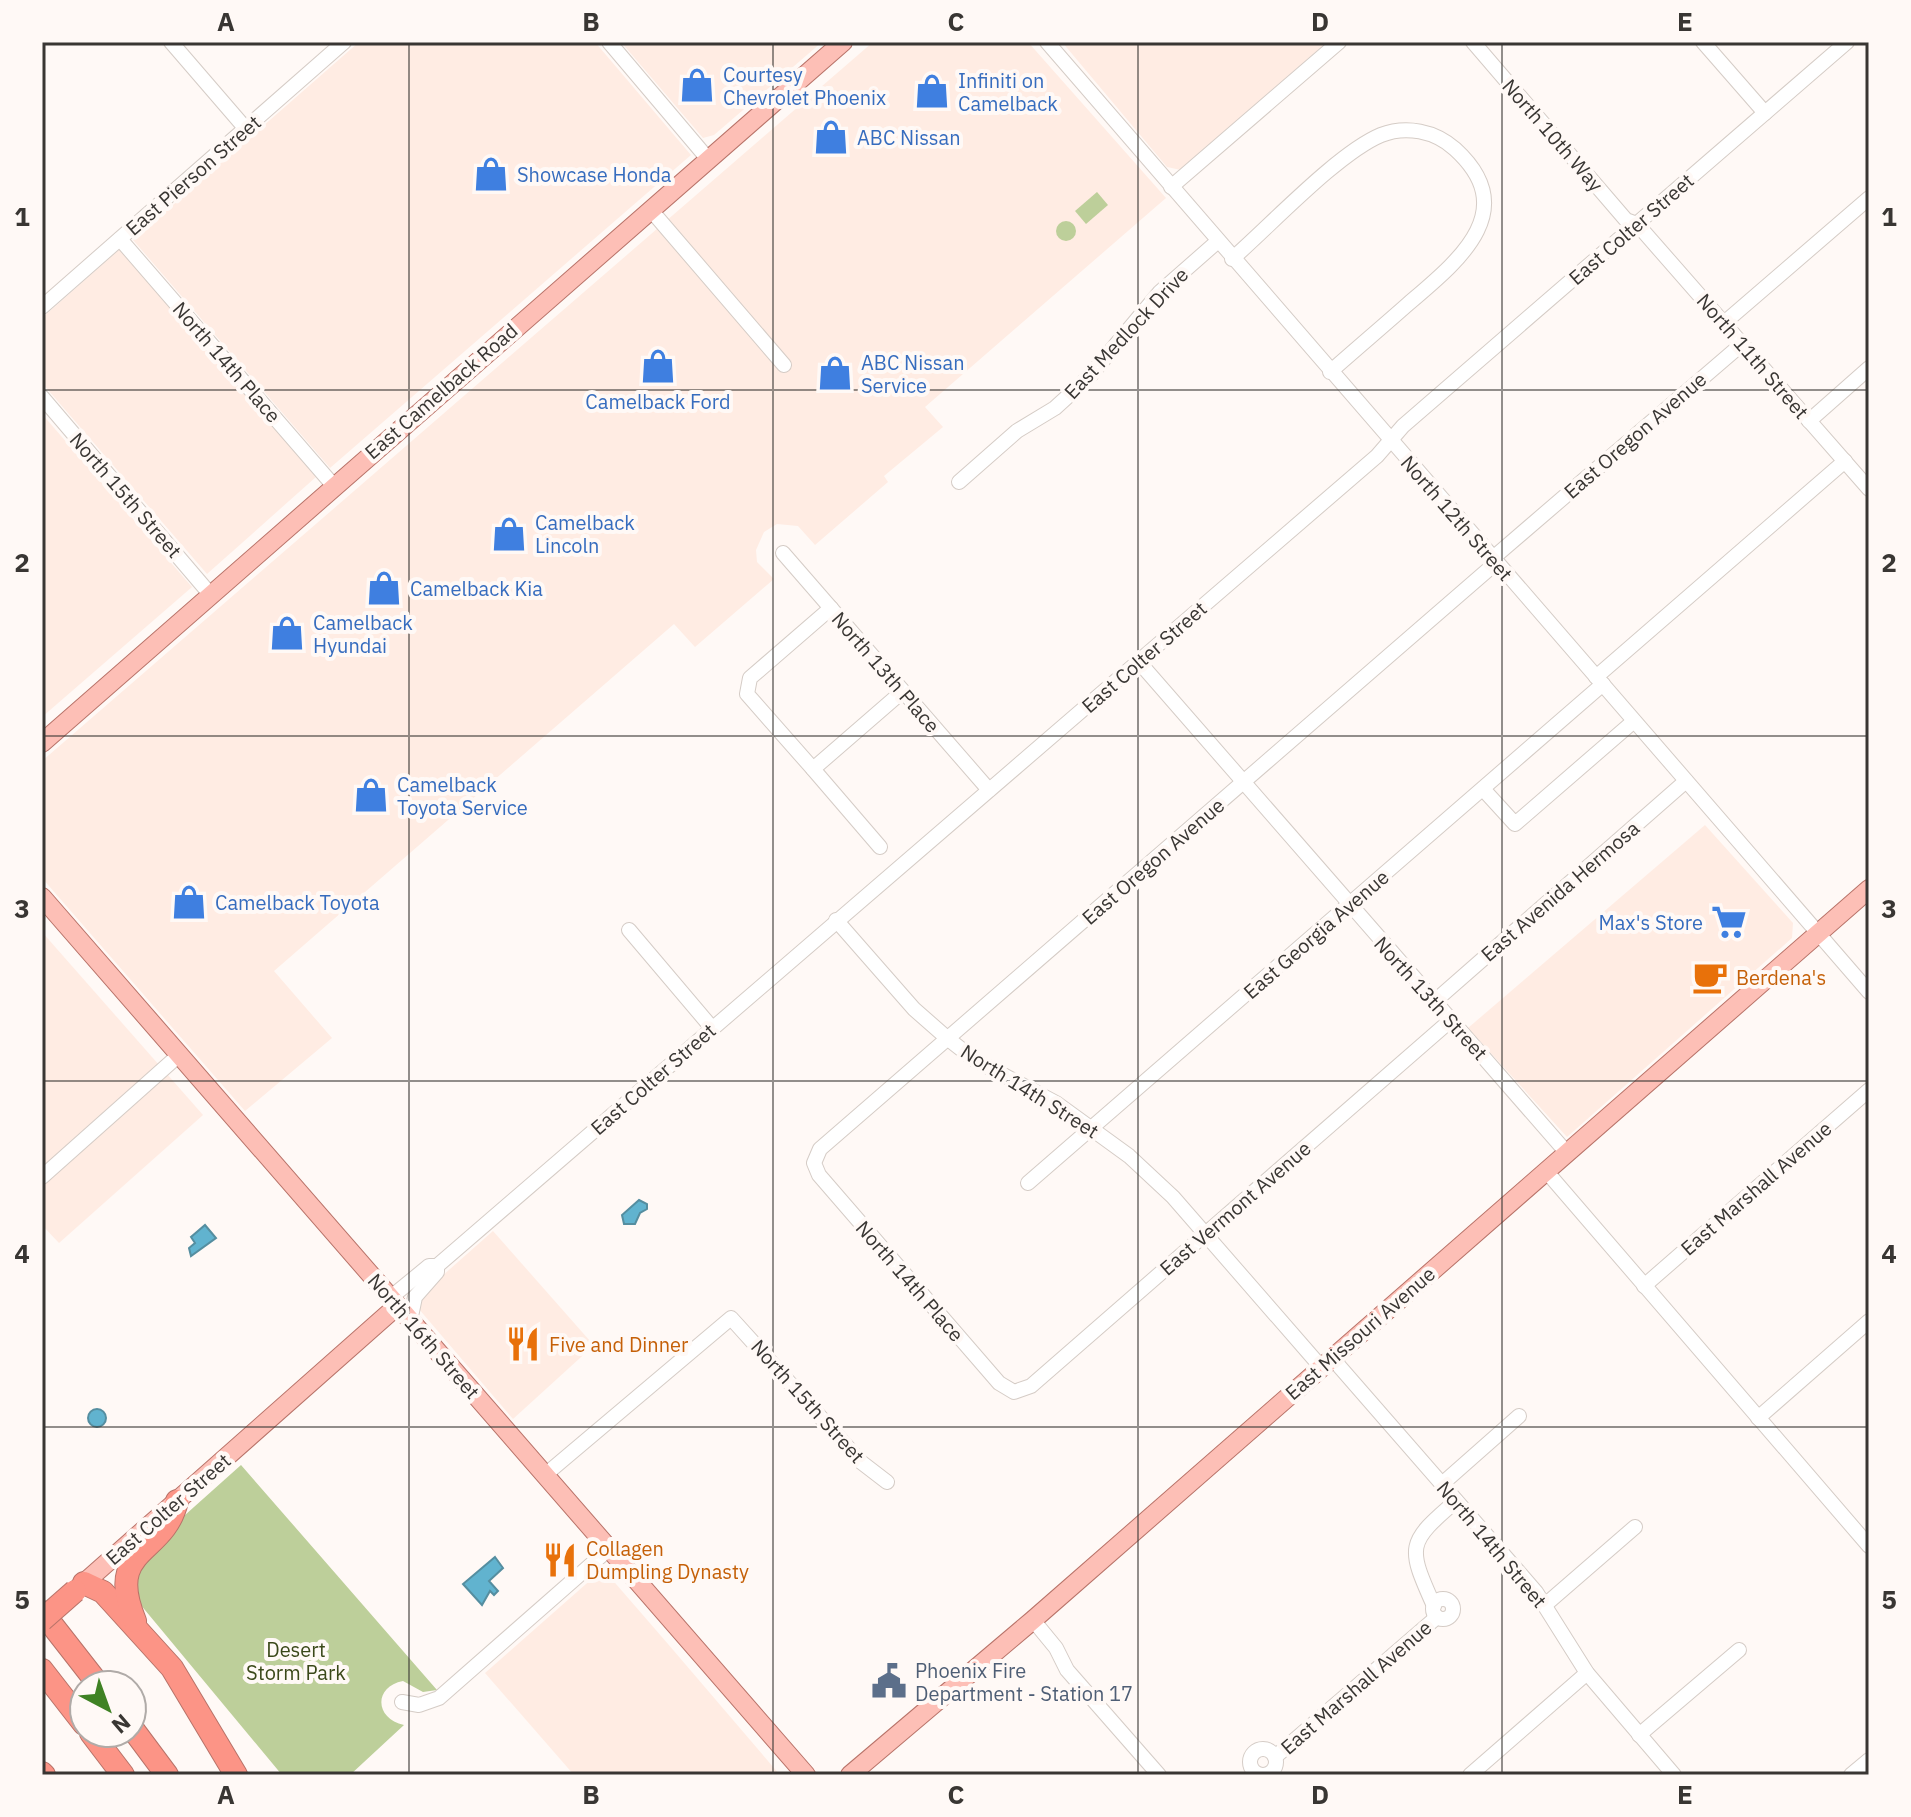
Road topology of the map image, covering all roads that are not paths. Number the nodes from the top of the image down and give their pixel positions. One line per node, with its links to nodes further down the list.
1 (171, 42): 11 (street)
2 (344, 42): 11 (street, East Pierson Street)
3 (609, 42): 12 (street)
4 (843, 42): 12 (main road, East Camelback Road)
5 (1047, 42): 13 (street, North 12th Street)
6 (1339, 42): 13 (street)
7 (1473, 42): 16 (street, North 10th Way)
8 (1703, 42): 10 (street)
9 (1847, 42): 10 (street, East Colter Street)
10 (1765, 113): 16 (street, East Colter Street)
11 (246, 129): 17 (street, East Pierson Street)
12 (708, 159): 15 (main road, East Camelback Road)
13 (1171, 187): 18 (street, North 12th Street)
14 (1869, 198): 21 (street)
15 (650, 209): 23 (street); 31 (main road, East Camelback Road)
16 (1637, 224): 21 (street, North 11th Street); 28 (street, East Colter Street)
17 (120, 239): 20 (street, East Pierson Street); 31 (street, North 14th Place)
18 (1218, 241): 19 (street, North 12th Street); 30 (street, East Medlock Drive)
19 (1232, 259): 25 (street, North 12th Street); 25 (street)
20 (42, 307)
21 (1724, 323): 22 (street, North 11th Street)
22 (1742, 344): 27 (street, North 11th Street); 34 (street, East Oregon Avenue)
23 (784, 365)
24 (1869, 368): 27 (street)
25 (1330, 372): 28 (street, North 12th Street)
26 (42, 397): 35 (street, North 15th Street)
27 (1809, 421): 29 (street, North 11th Street)
28 (1390, 441): 34 (street, North 12th Street); 37 (street, East Colter Street)
29 (1845, 461): 32 (street, North 11th Street); 38 (street, East Georgia Avenue)
30 (959, 482)
31 (333, 485): 35 (main road, East Camelback Road)
32 (1869, 489)
33 (783, 553): 36 (street, North 13th Place)
34 (1495, 560): 38 (street, North 12th Street); 44 (street, East Oregon Avenue)
35 (210, 594): 41 (main road, East Camelback Road)
36 (831, 608): 39 (street, North 13th Place); 42 (street)
37 (1139, 662): 44 (street, North 13th Street); 46 (street, East Colter Street)
38 (1599, 680): 40 (street, North 12th Street); 45 (street, East Georgia Avenue)
39 (903, 691): 42 (street); 46 (street, North 13th Place)
40 (1634, 721): 43 (street, North 12th Street); 45 (street)
41 (42, 743)
42 (813, 769): 47 (street)
43 (1686, 781): 53 (street, North 12th Street); 55 (street, East Avenida Hermosa)
44 (1245, 783): 50 (street, North 13th Street); 58 (street, East Oregon Avenue)
45 (1483, 789): 50 (street, East Georgia Avenue)
46 (989, 790): 51 (street, East Colter Street)
47 (880, 847)
48 (1869, 889): 53 (main road, East Missouri Avenue)
49 (42, 897): 59 (main road, North 16th Street)
50 (1351, 904): 55 (street, North 13th Street); 61 (street, East Georgia Avenue)
51 (836, 920): 57 (street, East Colter Street); 58 (street, North 14th Street)
52 (629, 930): 57 (street)
53 (1818, 934): 54 (street, North 12th Street); 62 (main road, East Missouri Avenue)
54 (1869, 992)
55 (1435, 1001): 56 (street, North 13th Street)
56 (1451, 1020): 62 (street, North 13th Street); 67 (street, East Vermont Avenue)
57 (712, 1028): 68 (street, East Colter Street)
58 (947, 1038): 61 (street, North 14th Street); 63 (street, East Oregon Avenue)
59 (179, 1055): 65 (street); 70 (main road, North 16th Street)
60 (1869, 1090): 69 (street, East Marshall Avenue)
61 (1091, 1128): 66 (street, East Georgia Avenue); 67 (street, North 14th Street)
62 (1567, 1153): 64 (main road, East Missouri Avenue)
63 (814, 1163): 74 (street, North 14th Place)
64 (1546, 1171): 69 (street); 73 (main road, East Missouri Avenue)
65 (42, 1177)
66 (1028, 1183)
67 (1205, 1234): 73 (street, North 14th Street); 74 (street, East Vermont Avenue)
68 (437, 1266): 70 (street, East Colter Street); 71 (street, East Colter Street)
69 (1644, 1286): 76 (street)
70 (394, 1302): 71 (main road, North 16th Street); 80 (main road, East Colter Street)
71 (410, 1321): 77 (main road, North 16th Street)
72 (1869, 1321): 76 (street)
73 (1326, 1362): 79 (street, North 14th Street); 89 (main road, East Missouri Avenue)
74 (1014, 1392)
75 (1519, 1416): 79 (street)
76 (1758, 1418): 83 (street)
77 (545, 1475): 78 (street, North 15th Street); 84 (main road, North 16th Street)
78 (887, 1482)
79 (1442, 1484): 81 (street, North 14th Street)
80 (177, 1501): 85 (main road, East Colter Street); 90 (highway)
81 (1456, 1501): 86 (street, North 14th Street); 100 (street, East Marshall Avenue)
82 (1635, 1527): 86 (street)
83 (1869, 1546)
84 (610, 1548): 95 (street); 105 (main road, North 16th Street)
85 (80, 1587): 87 (main road, East Colter Street); 88 (highway, bridge); 90 (highway)
86 (1545, 1605): 94 (street, North 14th Street)
87 (42, 1611): 92 (highway)
88 (42, 1620)
89 (1033, 1620): 106 (main road, East Missouri Avenue); 107 (street)
90 (137, 1625): 104 (highway)
91 (1739, 1650): 97 (street)
92 (87, 1669)
93 (42, 1670): 96 (highway)
94 (1587, 1673): 97 (street, North 14th Street); 108 (street)
95 (402, 1702)
96 (68, 1703)
97 (1639, 1735): 109 (street, North 14th Street)
98 (103, 1749): 102 (highway)
99 (148, 1749): 103 (highway)
100 (1275, 1757)
101 (1869, 1760): 110 (street)
102 (123, 1775)
103 (167, 1775)
104 (236, 1775)
105 (806, 1775)
106 (850, 1775)
107 (1159, 1775)
108 (1470, 1775)
109 (1674, 1775)
110 (1851, 1775)

